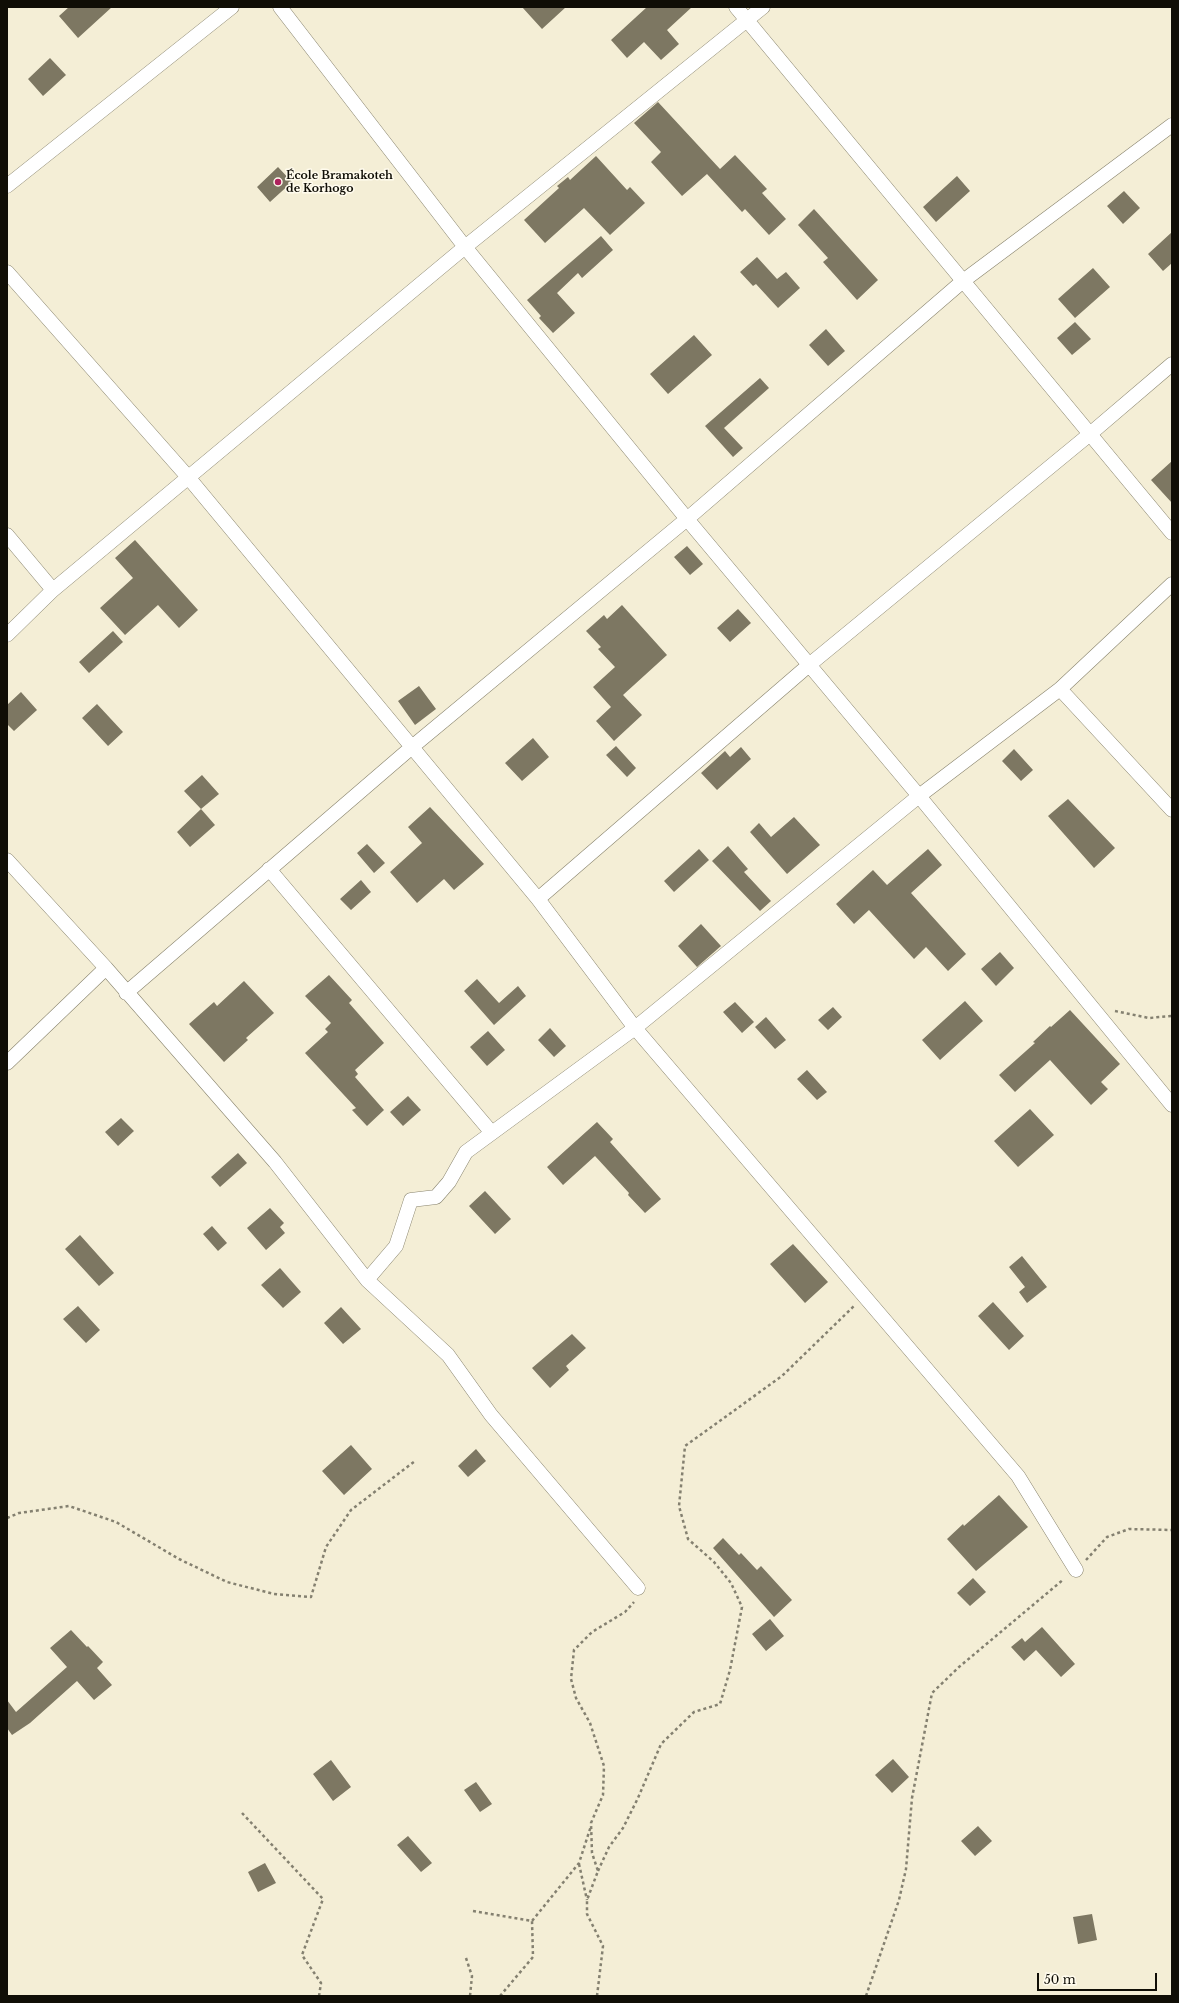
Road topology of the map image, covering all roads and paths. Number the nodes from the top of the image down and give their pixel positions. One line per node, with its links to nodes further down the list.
1 (232, 7): 7 (street)
2 (280, 7): 8 (street)
3 (736, 7): 5 (street)
4 (762, 7): 5 (street)
5 (746, 20): 8 (street); 10 (street)
6 (1172, 125): 10 (street)
7 (7, 186)
8 (466, 247): 13 (street); 14 (street)
9 (7, 272): 13 (street)
10 (963, 281): 12 (street); 14 (street)
11 (1172, 364): 12 (street)
12 (1090, 434): 15 (street); 20 (street)
13 (188, 477): 18 (street); 22 (street)
14 (687, 519): 20 (street); 22 (street)
15 (1172, 533)
16 (7, 535): 18 (street)
17 (1172, 584): 21 (street)
18 (53, 590): 19 (street)
19 (7, 635)
20 (809, 665): 23 (street); 27 (street)
21 (1060, 689): 23 (street); 24 (street)
22 (412, 747): 26 (street); 27 (street)
23 (919, 796): 30 (street); 32 (street)
24 (1172, 810)
25 (7, 860): 28 (street)
26 (270, 869): 29 (street); 35 (street)
27 (538, 899): 32 (street)
28 (106, 968): 29 (street); 33 (street)
29 (126, 993): 36 (street)
30 (1091, 1006): 31 (path); 34 (street)
31 (1172, 1016)
32 (635, 1028): 35 (street); 37 (street)
33 (7, 1063)
34 (1172, 1105)
35 (492, 1133): 36 (street)
36 (368, 1280): 42 (street)
37 (864, 1297): 41 (street); 46 (path)
38 (415, 1462): 39 (path)
39 (7, 1518)
40 (1172, 1530): 41 (path)
41 (1076, 1570): 55 (path)
42 (638, 1588): 44 (path)
43 (242, 1813): 51 (path)
44 (591, 1823): 45 (path); 46 (path)
45 (579, 1863): 47 (path); 49 (path)
46 (598, 1871): 47 (path)
47 (587, 1900): 54 (path)
48 (473, 1911): 49 (path)
49 (532, 1921): 53 (path)
50 (466, 1958): 52 (path)
51 (318, 1996)
52 (470, 1996)
53 (500, 1996)
54 (597, 1996)
55 (866, 1996)

